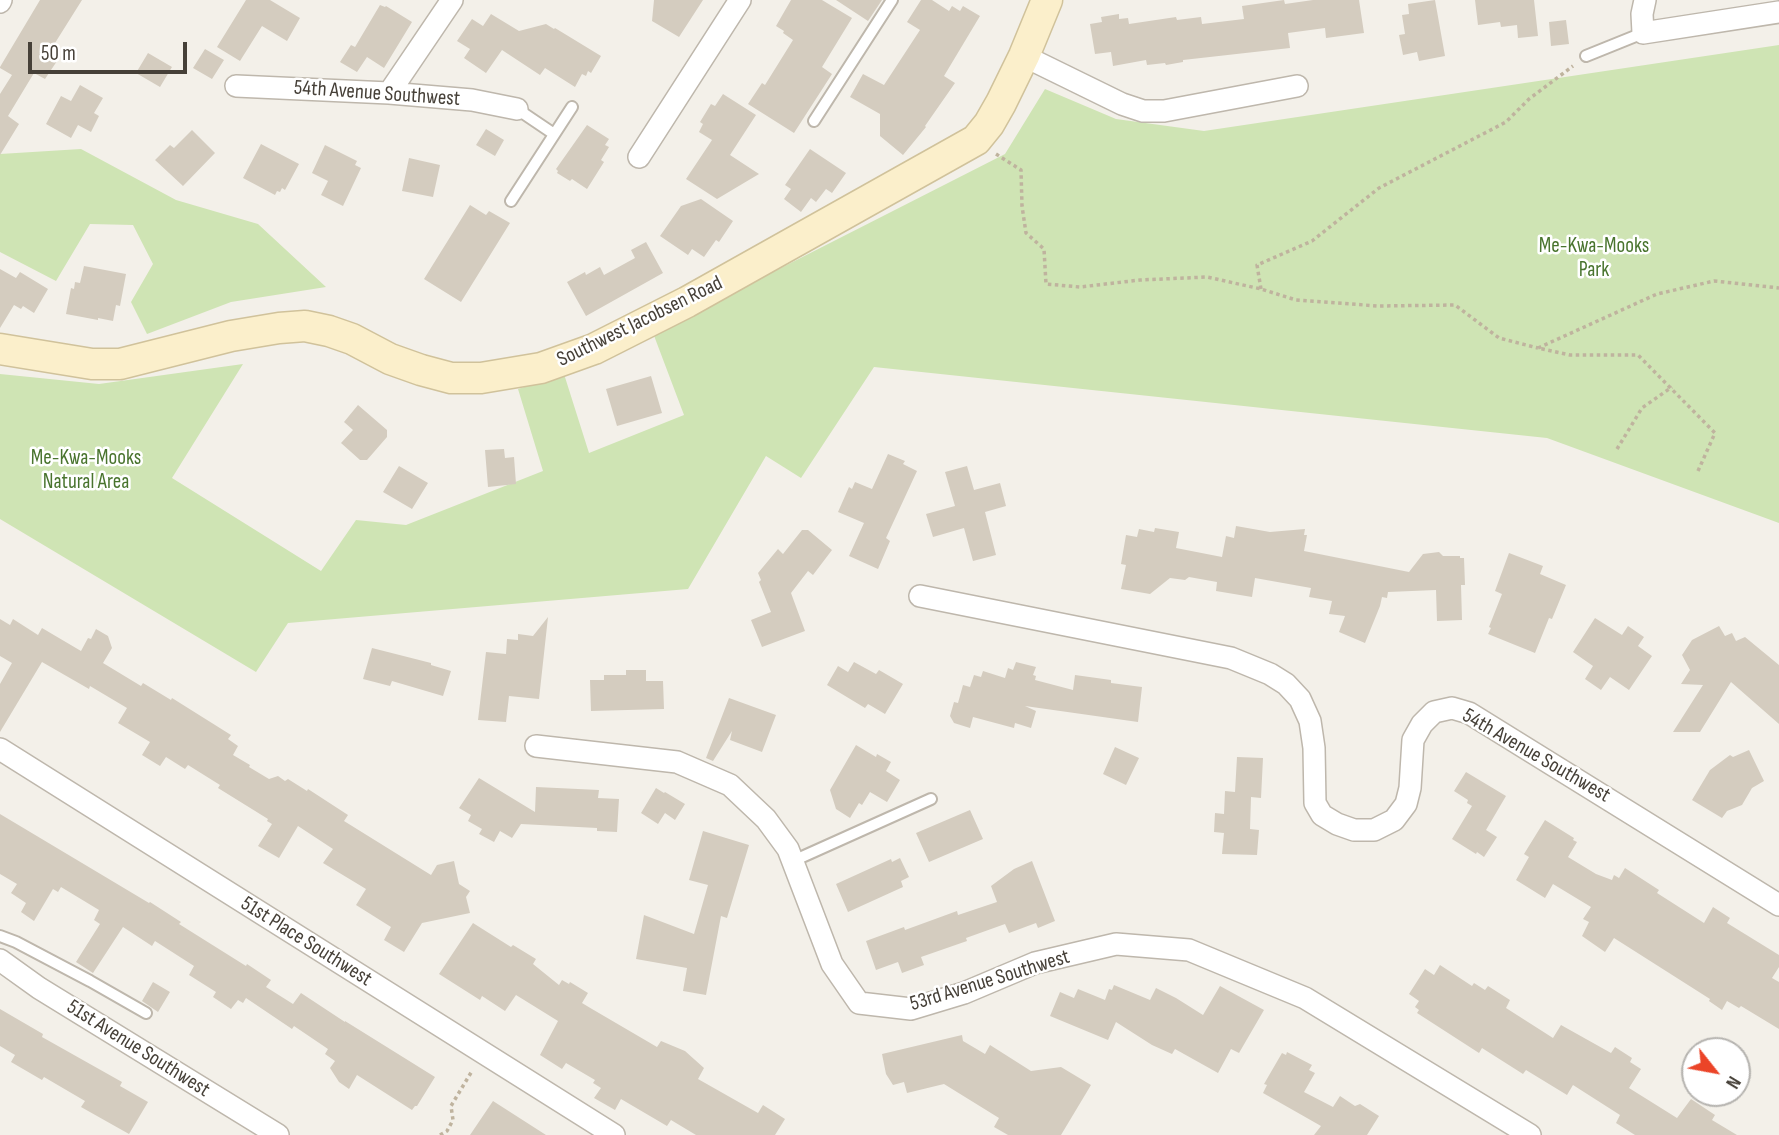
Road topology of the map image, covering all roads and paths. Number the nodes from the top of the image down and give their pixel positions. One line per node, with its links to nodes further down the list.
1 (452, 0): 12 (street)
2 (740, 0): 18 (street)
3 (892, 0): 15 (lane)
4 (1047, 0): 8 (street, Southwest Jacobsen Road)
5 (1645, 0): 7 (street)
6 (1779, 12): 7 (street)
7 (1643, 33): 9 (lane)
8 (1024, 56): 11 (street); 17 (street, Southwest Jacobsen Road)
9 (1586, 56): 21 (path)
10 (236, 86): 12 (street, 54th Avenue Southwest)
11 (1297, 86)
12 (389, 93): 14 (street, 54th Avenue Southwest)
13 (572, 107): 16 (lane)
14 (517, 109): 16 (lane)
15 (814, 121)
16 (554, 134): 19 (lane)
17 (976, 140): 21 (path); 23 (street, Southwest Jacobsen Road)
18 (639, 157)
19 (511, 201)
20 (1779, 288): 22 (path)
21 (1261, 289): 22 (path)
22 (1538, 348): 24 (path)
23 (0, 349)
24 (1671, 387): 25 (path); 26 (path)
25 (1617, 449)
26 (1698, 471)
27 (920, 596): 32 (street, 54th Avenue Southwest)
28 (536, 746): 31 (street, 53rd Avenue Southwest)
29 (0, 749): 39 (street, 51st Place Southwest)
30 (931, 799): 31 (lane)
31 (793, 861): 40 (street, 53rd Avenue Southwest)
32 (1779, 905)
33 (0, 936): 35 (lane, 51st Avenue Southwest)
34 (0, 960): 37 (street, 51st Avenue Southwest)
35 (146, 1013)
36 (477, 1064): 38 (path)
37 (278, 1135)
38 (440, 1135)
39 (614, 1135)
40 (1530, 1135)

